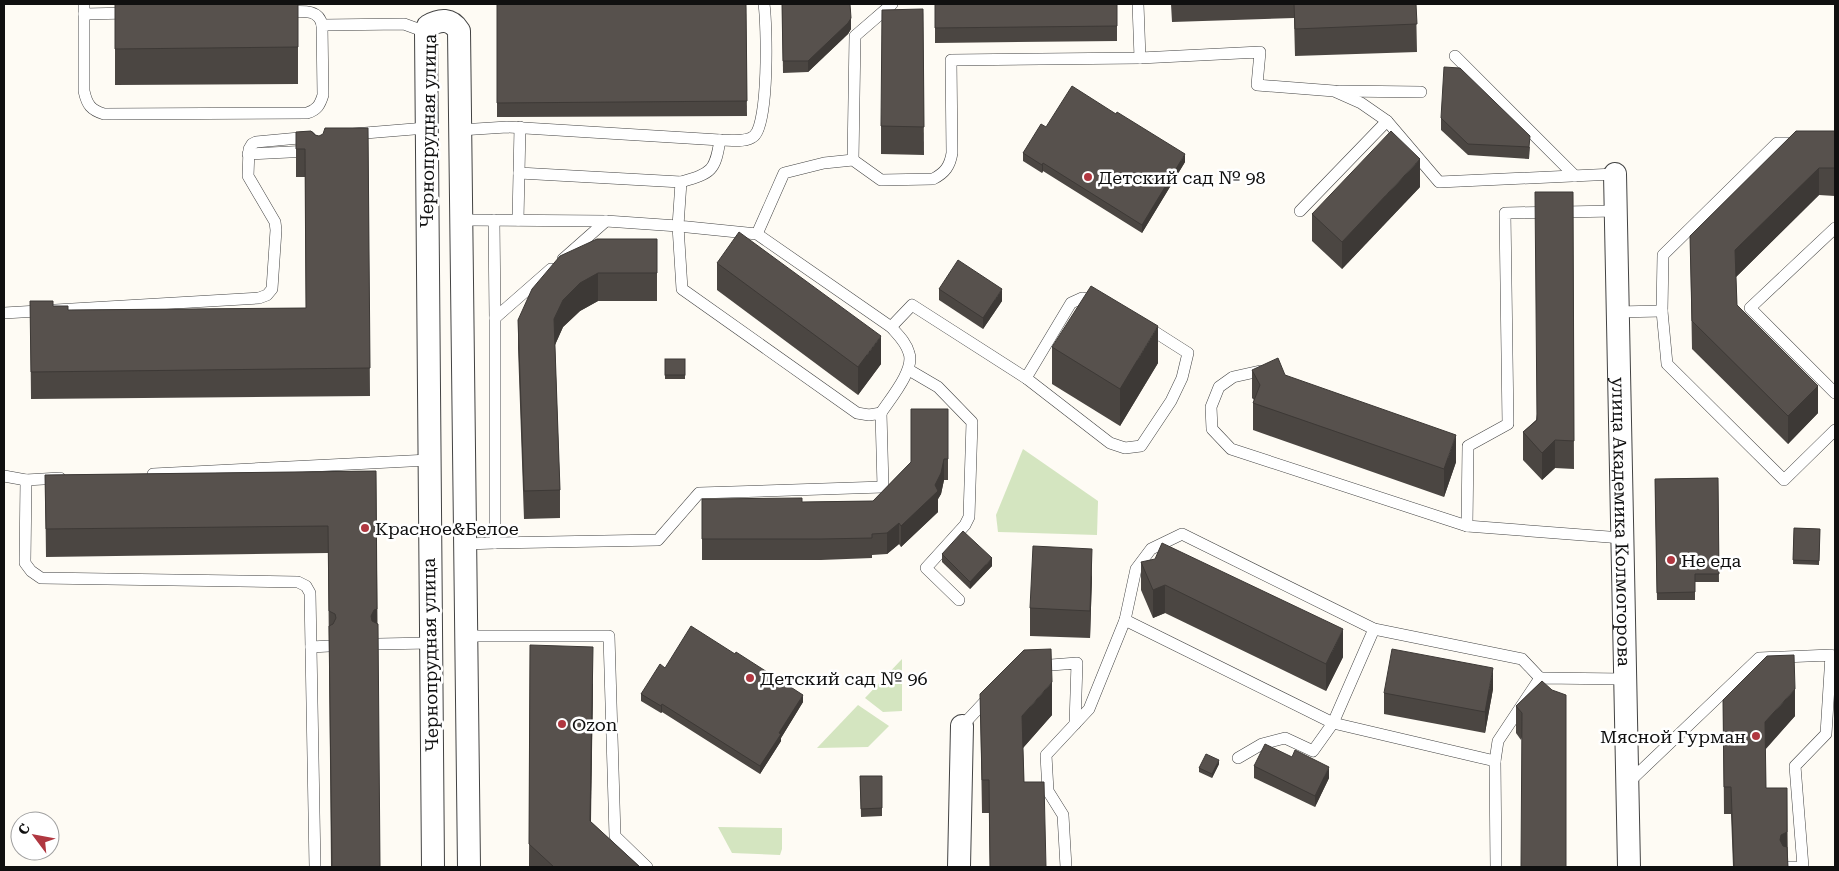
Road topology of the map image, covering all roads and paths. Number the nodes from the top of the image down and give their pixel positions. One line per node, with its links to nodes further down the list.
1 (764, 4): 19 (lane)
2 (892, 4): 23 (lane)
3 (1138, 4): 10 (lane)
4 (84, 9): 6 (lane); 8 (lane)
5 (270, 12): 8 (lane)
6 (142, 13)
7 (438, 19): 8 (lane); 15 (street, Чернопрудная улица); 16 (street, Чернопрудная улица)
8 (322, 25)
9 (1455, 56): 26 (lane)
10 (1140, 58): 11 (lane); 23 (lane)
11 (1334, 91): 12 (lane); 13 (lane)
12 (1421, 92)
13 (1387, 121): 26 (lane); 28 (lane)
14 (520, 127): 16 (lane); 19 (lane); 24 (lane)
15 (426, 128): 17 (lane); 50 (street, Чернопрудная улица)
16 (460, 130): 30 (street, Чернопрудная улица)
17 (341, 135)
18 (322, 136): 21 (lane)
19 (720, 140): 27 (lane)
20 (1808, 143): 38 (lane)
21 (248, 154): 22 (lane); 40 (lane)
22 (318, 156)
23 (854, 160): 36 (lane)
24 (519, 173): 27 (lane); 32 (lane)
25 (1615, 174): 26 (lane); 29 (street, улица Академика Колмогорова)
26 (1575, 176)
27 (681, 182): 34 (lane)
28 (1300, 211)
29 (1615, 211): 39 (street, улица Академика Колмогорова); 55 (lane)
30 (461, 220): 31 (lane); 58 (street, Чернопрудная улица)
31 (494, 220): 32 (lane); 41 (lane)
32 (518, 220): 33 (lane)
33 (606, 221): 34 (lane); 41 (lane)
34 (678, 226): 36 (lane); 48 (lane)
35 (1835, 228): 47 (lane)
36 (757, 234): 43 (lane)
37 (1109, 304): 46 (lane)
38 (1662, 311): 39 (lane); 49 (lane)
39 (1618, 312): 56 (street, улица Академика Колмогорова)
40 (4, 313)
41 (495, 318): 57 (lane)
42 (1132, 318): 46 (lane)
43 (891, 327): 44 (lane); 46 (lane)
44 (908, 370): 48 (lane); 59 (lane)
45 (1278, 377): 55 (lane)
46 (1026, 378)
47 (1835, 393)
48 (881, 413): 57 (lane)
49 (1835, 430)
50 (429, 460): 51 (lane); 63 (street, Чернопрудная улица)
51 (146, 474)
52 (4, 476): 54 (lane)
53 (76, 478): 54 (lane)
54 (26, 480): 66 (lane)
55 (1467, 526): 56 (lane)
56 (1622, 538): 70 (street, улица Академика Колмогорова)
57 (495, 543): 58 (lane)
58 (465, 544): 62 (street, Чернопрудная улица)
59 (958, 600)
60 (1125, 620): 61 (lane); 72 (lane); 73 (lane)
61 (1374, 629): 69 (lane); 72 (lane)
62 (467, 636): 80 (street, Чернопрудная улица); 81 (lane)
63 (430, 643): 64 (lane); 79 (street, Чернопрудная улица)
64 (378, 644)
65 (329, 646): 66 (lane)
66 (311, 647): 78 (lane)
67 (1833, 658): 77 (lane); 86 (lane)
68 (1025, 668): 73 (lane)
69 (1540, 678): 70 (lane); 76 (lane)
70 (1625, 678): 77 (street, улица Академика Колмогорова)
71 (996, 690): 74 (lane)
72 (1333, 723): 75 (lane); 76 (lane)
73 (1075, 724): 83 (lane)
74 (962, 726): 82 (street)
75 (1238, 758)
76 (1495, 761): 84 (lane)
77 (1627, 784): 85 (street, улица Академика Колмогорова)
78 (316, 867)
79 (433, 867)
80 (468, 867)
81 (647, 867)
82 (959, 867)
83 (1066, 867)
84 (1496, 867)
85 (1629, 867)
86 (1803, 867)

